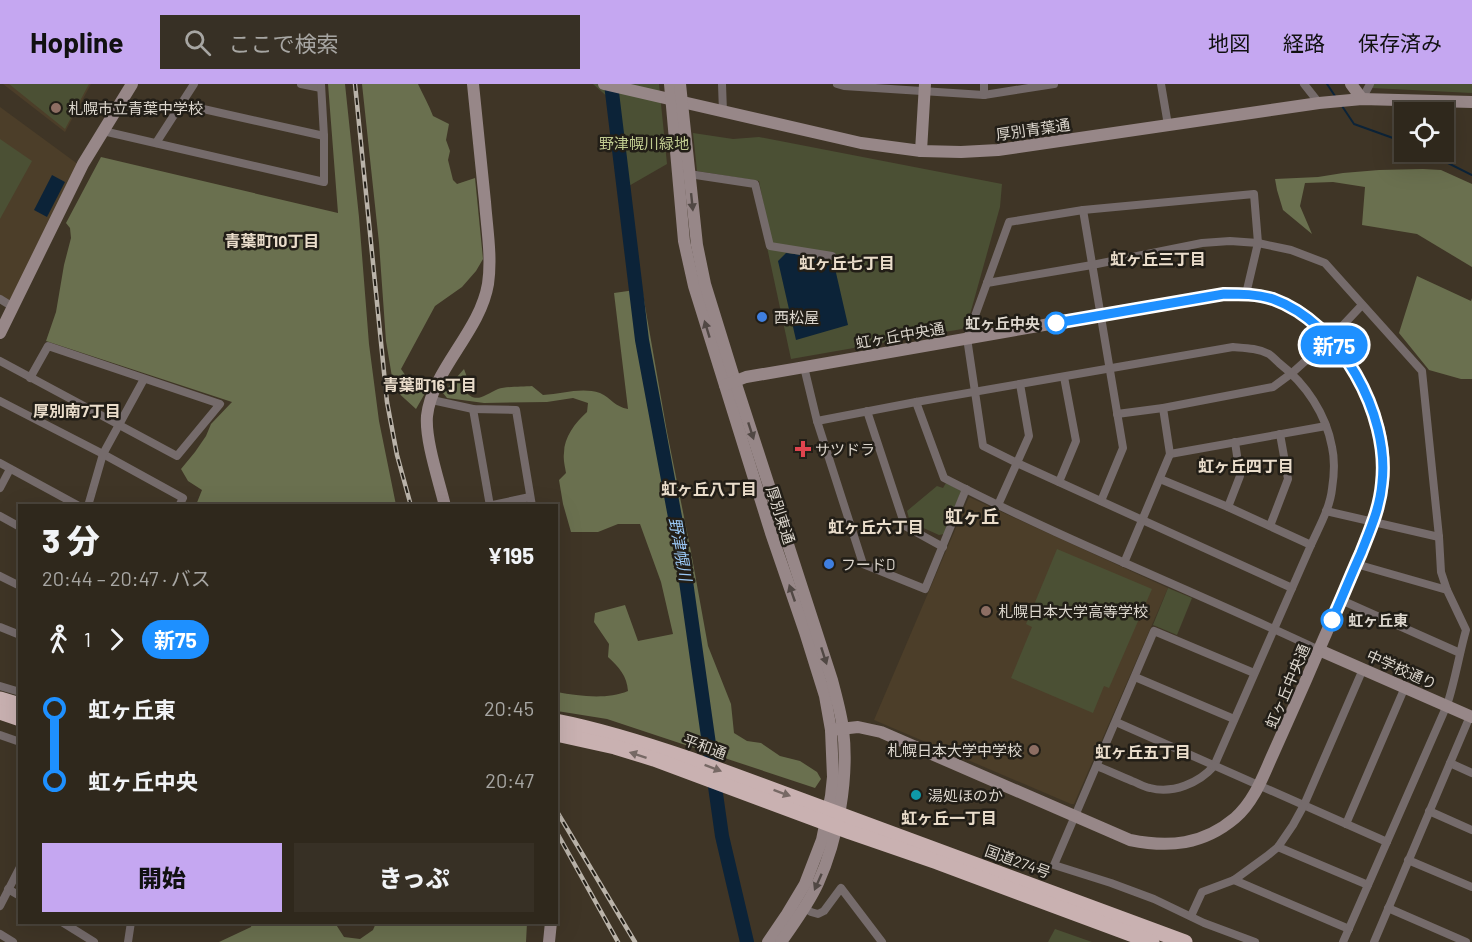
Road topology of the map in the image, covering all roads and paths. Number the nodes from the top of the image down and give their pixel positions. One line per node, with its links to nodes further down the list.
1 (132, 84): 27 (street)
2 (194, 84): 24 (street)
3 (301, 84): 16 (street)
4 (473, 84): 55 (street)
5 (603, 84): 21 (street, 厚別青葉通)
6 (670, 84): 21 (street, 厚別東通)
7 (680, 84): 21 (street, 厚別東通)
8 (722, 84): 25 (street)
9 (837, 84): 17 (street)
10 (984, 84): 19 (street)
11 (1054, 84): 19 (street)
12 (1161, 84): 26 (street)
13 (1304, 84): 23 (street)
14 (1351, 84): 20 (street)
15 (1370, 84): 20 (street)
16 (321, 86): 28 (street)
17 (868, 86): 18 (street)
18 (925, 88): 19 (street); 30 (street)
19 (984, 95)
20 (1357, 99): 22 (street, 厚別青葉通); 23 (street, 厚別青葉通)
21 (676, 101): 25 (street, 厚別青葉通); 31 (street, 厚別東通); 52 (street, 厚別東通, one-way to 21)
22 (1472, 102)
23 (1324, 103): 26 (street, 厚別青葉通)
24 (181, 104): 28 (street); 29 (street)
25 (723, 112): 30 (street, 厚別青葉通)
26 (1167, 125): 30 (street, 厚別青葉通)
27 (103, 131): 29 (street); 40 (street)
28 (324, 136): 29 (street)
29 (156, 143)
30 (921, 151)
31 (689, 174): 34 (street); 52 (street, 厚別東通, one-way to 52)
32 (1083, 210): 33 (street); 35 (street); 36 (street)
33 (1258, 243): 35 (street); 37 (street); 39 (street)
34 (832, 256)
35 (1092, 265): 36 (street); 41 (street)
36 (987, 283): 43 (street)
37 (1246, 294): 41 (street, 虹ヶ丘中央通); 44 (street, 虹ヶ丘中央通)
38 (0, 299): 40 (street)
39 (1362, 305): 44 (street); 92 (street)
40 (13, 307): 42 (street)
41 (1101, 315): 43 (street, 虹ヶ丘中央通); 47 (street)
42 (0, 333)
43 (967, 338): 46 (street, 虹ヶ丘中央通); 54 (street)
44 (1330, 339): 48 (street); 89 (street, 虹ヶ丘中央通)
45 (0, 361): 50 (street)
46 (804, 367): 52 (street, 虹ヶ丘中央通); 62 (street)
47 (1109, 369): 48 (street); 49 (street); 61 (street)
48 (1292, 373): 58 (street); 64 (street)
49 (1064, 376): 53 (street); 73 (street)
50 (30, 378): 51 (street); 63 (street)
51 (144, 379): 63 (street); 63 (street)
52 (730, 383): 123 (street, 厚別東通)
53 (1020, 384): 54 (street); 70 (street)
54 (975, 392): 57 (street); 70 (street)
55 (432, 400): 59 (street); 81 (street)
56 (0, 401): 67 (street)
57 (916, 402): 60 (street); 75 (street)
58 (1163, 408): 61 (street); 68 (street)
59 (473, 409): 76 (street); 82 (street)
60 (867, 411): 62 (street); 94 (street)
61 (1117, 414): 77 (street)
62 (817, 421): 94 (street)
63 (119, 425): 67 (street)
64 (1326, 426): 65 (street); 86 (street)
65 (1280, 434): 66 (street); 91 (street)
66 (1235, 442): 68 (street); 85 (street)
67 (103, 454): 79 (street); 80 (street)
68 (1170, 454): 72 (street)
69 (0, 463): 71 (street)
70 (1017, 463): 73 (street); 84 (street)
71 (10, 469): 74 (street); 78 (street)
72 (1160, 479): 85 (street); 88 (street)
73 (1059, 482): 77 (street)
74 (0, 488)
75 (966, 489): 84 (street); 94 (street)
76 (531, 501): 83 (street)
77 (1101, 501): 88 (street)
78 (75, 504)
79 (89, 504)
80 (180, 504)
81 (444, 504)
82 (489, 504)
83 (500, 504)
84 (998, 505): 95 (street)
85 (1228, 507): 91 (street)
86 (1326, 511): 89 (street); 93 (street)
87 (0, 516): 90 (street)
88 (1142, 520): 95 (street); 99 (street)
89 (1373, 522): 92 (street); 96 (street, 虹ヶ丘中央通)
90 (18, 526)
91 (1270, 526): 93 (street)
92 (1438, 537): 100 (street)
93 (1311, 545): 99 (street)
94 (943, 547)
95 (1124, 563): 103 (street)
96 (1356, 564): 100 (street); 101 (street, 虹ヶ丘中央通)
97 (0, 576): 98 (street)
98 (18, 585)
99 (1292, 588): 103 (street)
100 (1447, 590): 104 (street)
101 (1341, 600): 106 (street, 虹ヶ丘中央通); 107 (street)
102 (0, 627): 105 (street)
103 (1274, 629): 106 (street); 109 (street)
104 (1469, 632): 107 (street)
105 (18, 634)
106 (1319, 650): 108 (street, 中学校通り); 132 (street, 虹ヶ丘中央通)
107 (1460, 653): 116 (street)
108 (1363, 669): 112 (street, 中学校通り); 133 (street)
109 (1254, 673): 110 (street); 120 (street)
110 (1134, 677): 120 (street); 122 (street)
111 (0, 686): 113 (street)
112 (1405, 687): 116 (street, 中学校通り); 137 (street)
113 (18, 691)
114 (0, 699): 115 (highway)
115 (18, 704)
116 (1447, 705): 118 (street, 中学校通り); 139 (street)
117 (0, 712): 119 (highway)
118 (1471, 717): 127 (street)
119 (18, 718)
120 (1234, 719): 129 (street)
121 (558, 721): 130 (highway, 平和通)
122 (1116, 722): 128 (street); 129 (street)
123 (837, 729): 135 (street, 虹ヶ丘中央通); 136 (street, 厚別東通)
124 (558, 734): 130 (highway, 平和通, one-way to 124)
125 (0, 735): 126 (street)
126 (18, 741)
127 (1450, 764): 131 (street); 134 (street)
128 (1097, 766): 129 (street); 135 (street)
129 (1214, 766): 132 (street)
130 (692, 767): 136 (highway, 平和通)
131 (1472, 773)
132 (1259, 786): 133 (street); 135 (street, 虹ヶ丘中央通)
133 (1304, 805): 137 (street); 140 (street)
134 (1429, 811): 138 (street); 141 (street)
135 (1076, 816): 151 (street)
136 (832, 818): 149 (street, 厚別東通, one-way to 149); 161 (street, 厚別東通); 164 (highway, 国道274号); 165 (highway, 国道274号)
137 (1346, 824): 139 (street)
138 (1472, 830)
139 (1387, 842): 144 (street)
140 (1278, 847): 143 (street); 144 (street)
141 (1408, 860): 145 (street); 150 (street)
142 (18, 871): 146 (street)
143 (1234, 880): 151 (street); 155 (street)
144 (1368, 885): 155 (street)
145 (1472, 887)
146 (8, 889): 147 (street); 148 (street)
147 (18, 895)
148 (0, 906)
149 (805, 908): 162 (street, 厚別東通); 163 (street)
150 (1388, 908): 168 (street); 169 (street)
151 (1191, 916): 166 (street)
152 (65, 924): 158 (street)
153 (131, 924): 159 (street)
154 (551, 924): 160 (street)
155 (1349, 929): 167 (street)
156 (0, 934): 157 (street)
157 (13, 942)
158 (94, 942)
159 (128, 942)
160 (549, 942)
161 (768, 942)
162 (781, 942)
163 (882, 942)
164 (1152, 942)
165 (1185, 942)
166 (1255, 942)
167 (1343, 942)
168 (1374, 942)
169 (1466, 942)

